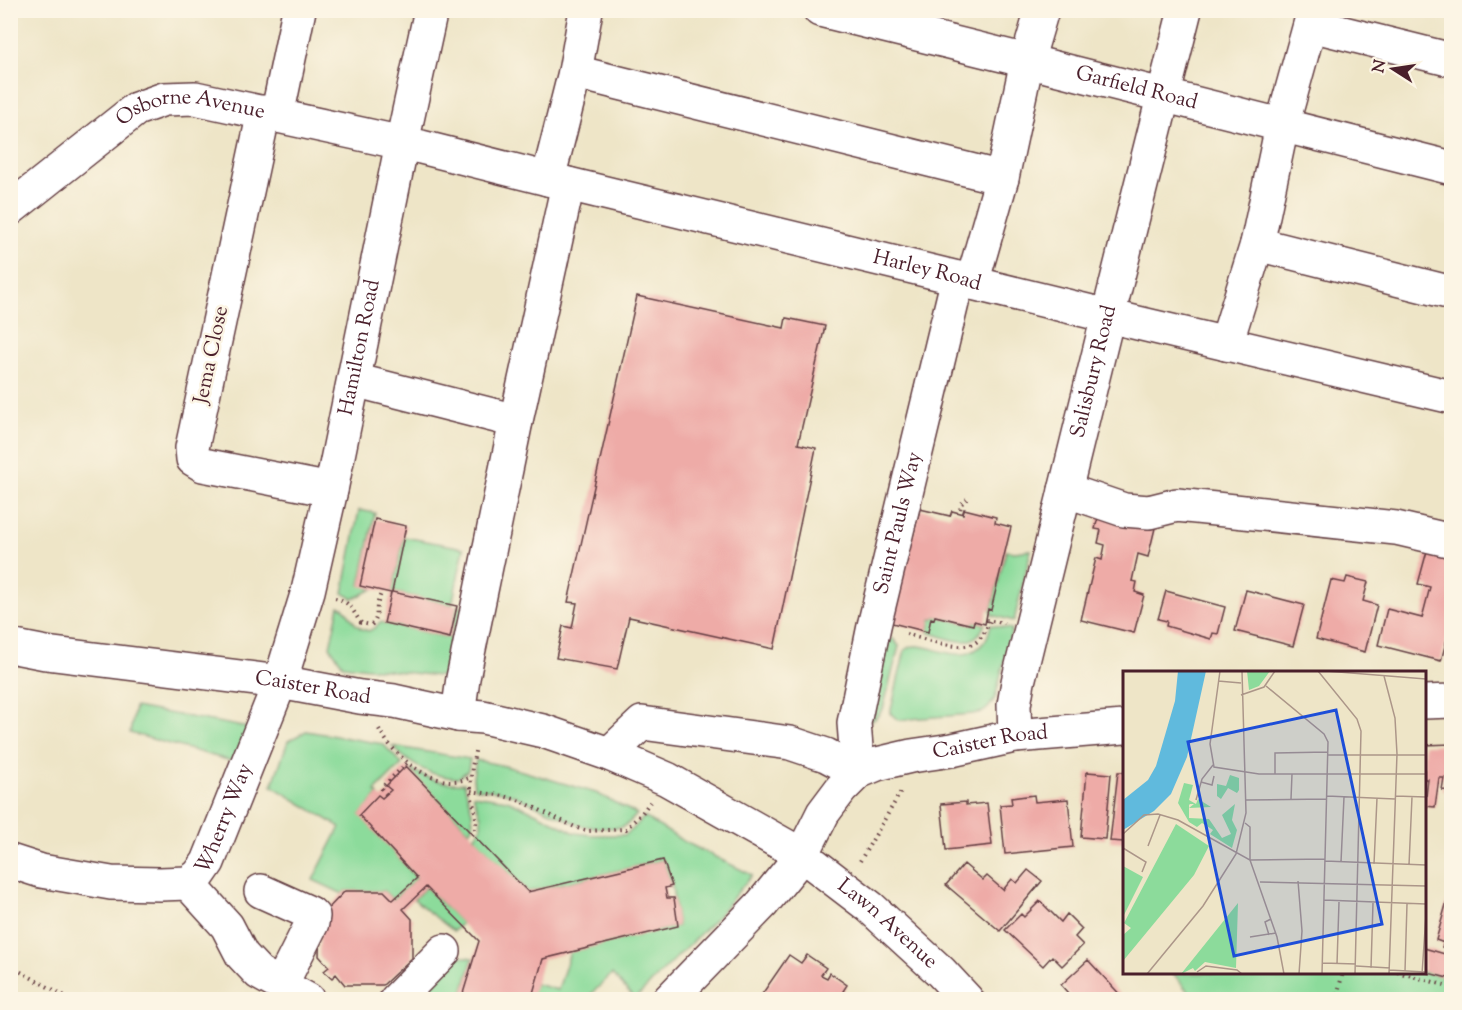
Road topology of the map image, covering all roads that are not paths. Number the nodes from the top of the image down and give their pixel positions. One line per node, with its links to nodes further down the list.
1 (299, 10): 12 (street, Jema Close)
2 (431, 10): 14 (street, Hamilton Road)
3 (586, 10): 10 (street)
4 (820, 10): 9 (street, Garfield Road)
5 (1042, 10): 9 (street, Saint Pauls Way)
6 (1185, 10): 11 (street, Salisbury Road)
7 (1313, 18): 8 (street); 13 (street)
8 (1452, 60)
9 (1027, 61): 11 (street, Garfield Road); 16 (street, Saint Pauls Way)
10 (574, 72): 16 (street); 17 (street)
11 (1164, 95): 13 (street, Garfield Road); 22 (street, Salisbury Road)
12 (271, 115): 14 (street, Osborne Avenue); 18 (street, Osborne Avenue); 27 (street, Jema Close)
13 (1282, 126): 15 (street, Garfield Road); 19 (street)
14 (402, 143): 17 (street, Harley Road); 24 (street, Hamilton Road)
15 (1452, 168)
16 (1002, 178): 20 (street, Saint Pauls Way)
17 (558, 182): 20 (street, Harley Road); 26 (street)
18 (10, 209)
19 (1257, 244): 21 (street); 23 (street)
20 (965, 280): 22 (street, Harley Road); 38 (street, Saint Pauls Way)
21 (1452, 293)
22 (1108, 316): 23 (street, Harley Road); 28 (street, Salisbury Road)
23 (1226, 344): 25 (street, Harley Road)
24 (354, 380): 26 (street); 27 (street, Hamilton Road)
25 (1452, 398)
26 (516, 421): 34 (street)
27 (331, 490): 31 (street, Hamilton Road)
28 (1065, 490): 29 (street); 36 (street, Salisbury Road)
29 (1452, 541)
30 (10, 646): 31 (street, Caister Road)
31 (280, 682): 34 (street, Caister Road); 41 (street, Wherry Way)
32 (1452, 701): 33 (street)
33 (1426, 702)
34 (471, 716): 37 (street, Caister Road)
35 (1123, 727): 36 (street, Caister Road)
36 (1015, 736): 38 (street, Caister Road)
37 (609, 754): 38 (street); 39 (street, Caister Road)
38 (858, 772): 39 (street, Caister Road)
39 (802, 855): 46 (street); 47 (street, Lawn Avenue)
40 (10, 861): 41 (street, Wherry Way)
41 (188, 883): 44 (street)
42 (261, 891): 44 (street)
43 (444, 951): 45 (street)
44 (295, 992)
45 (396, 999)
46 (669, 999)
47 (967, 999)

